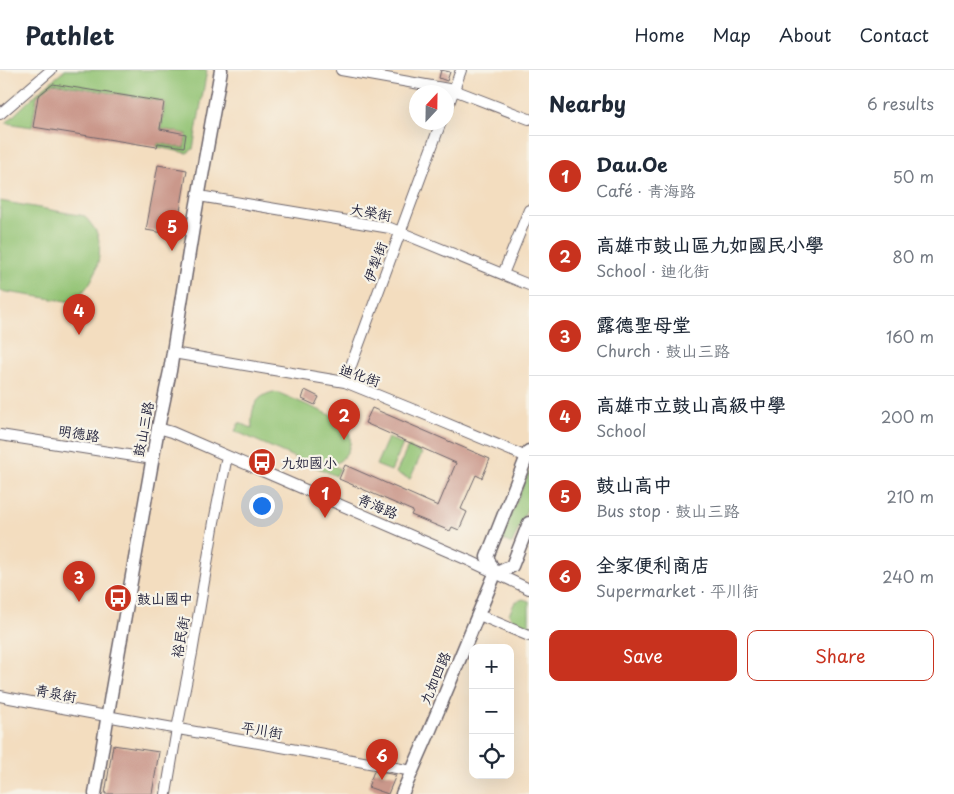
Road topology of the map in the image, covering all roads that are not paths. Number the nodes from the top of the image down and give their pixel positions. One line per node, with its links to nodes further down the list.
1 (51, 70): 8 (street)
2 (221, 70): 11 (street, 鼓山三路)
3 (340, 70): 5 (street)
4 (461, 70): 7 (street)
5 (398, 75): 6 (street)
6 (435, 85)
7 (454, 90): 9 (street)
8 (0, 114)
9 (529, 119)
10 (439, 130): 13 (street, 伊犁街)
11 (199, 196): 13 (street, 大榮街); 16 (street, 鼓山三路)
12 (529, 210): 14 (street)
13 (400, 232): 14 (street, 大榮街); 17 (street, 伊犁街)
14 (503, 274): 15 (street, 大榮街)
15 (529, 285)
16 (173, 353): 17 (street, 迪化街); 18 (street, 鼓山三路)
17 (345, 382): 20 (street, 迪化街)
18 (158, 428): 21 (street, 青海路); 22 (street, 鼓山三路)
19 (0, 435): 22 (street, 明德路)
20 (528, 455): 24 (street)
21 (227, 456): 24 (street, 青海路); 30 (street, 裕民街)
22 (153, 459): 29 (street, 鼓山三路)
23 (529, 523): 24 (street)
24 (495, 574): 25 (street, 青海路); 26 (street, 九如四路)
25 (529, 590)
26 (479, 614): 27 (street); 31 (street, 九如四路)
27 (529, 636)
28 (0, 696): 29 (street, 青泉街)
29 (107, 717): 30 (street, 平川街); 32 (street, 鼓山三路)
30 (176, 729): 31 (street, 平川街); 33 (street, 裕民街)
31 (412, 771): 34 (street, 九如四路)
32 (95, 794)
33 (166, 794)
34 (402, 794)

